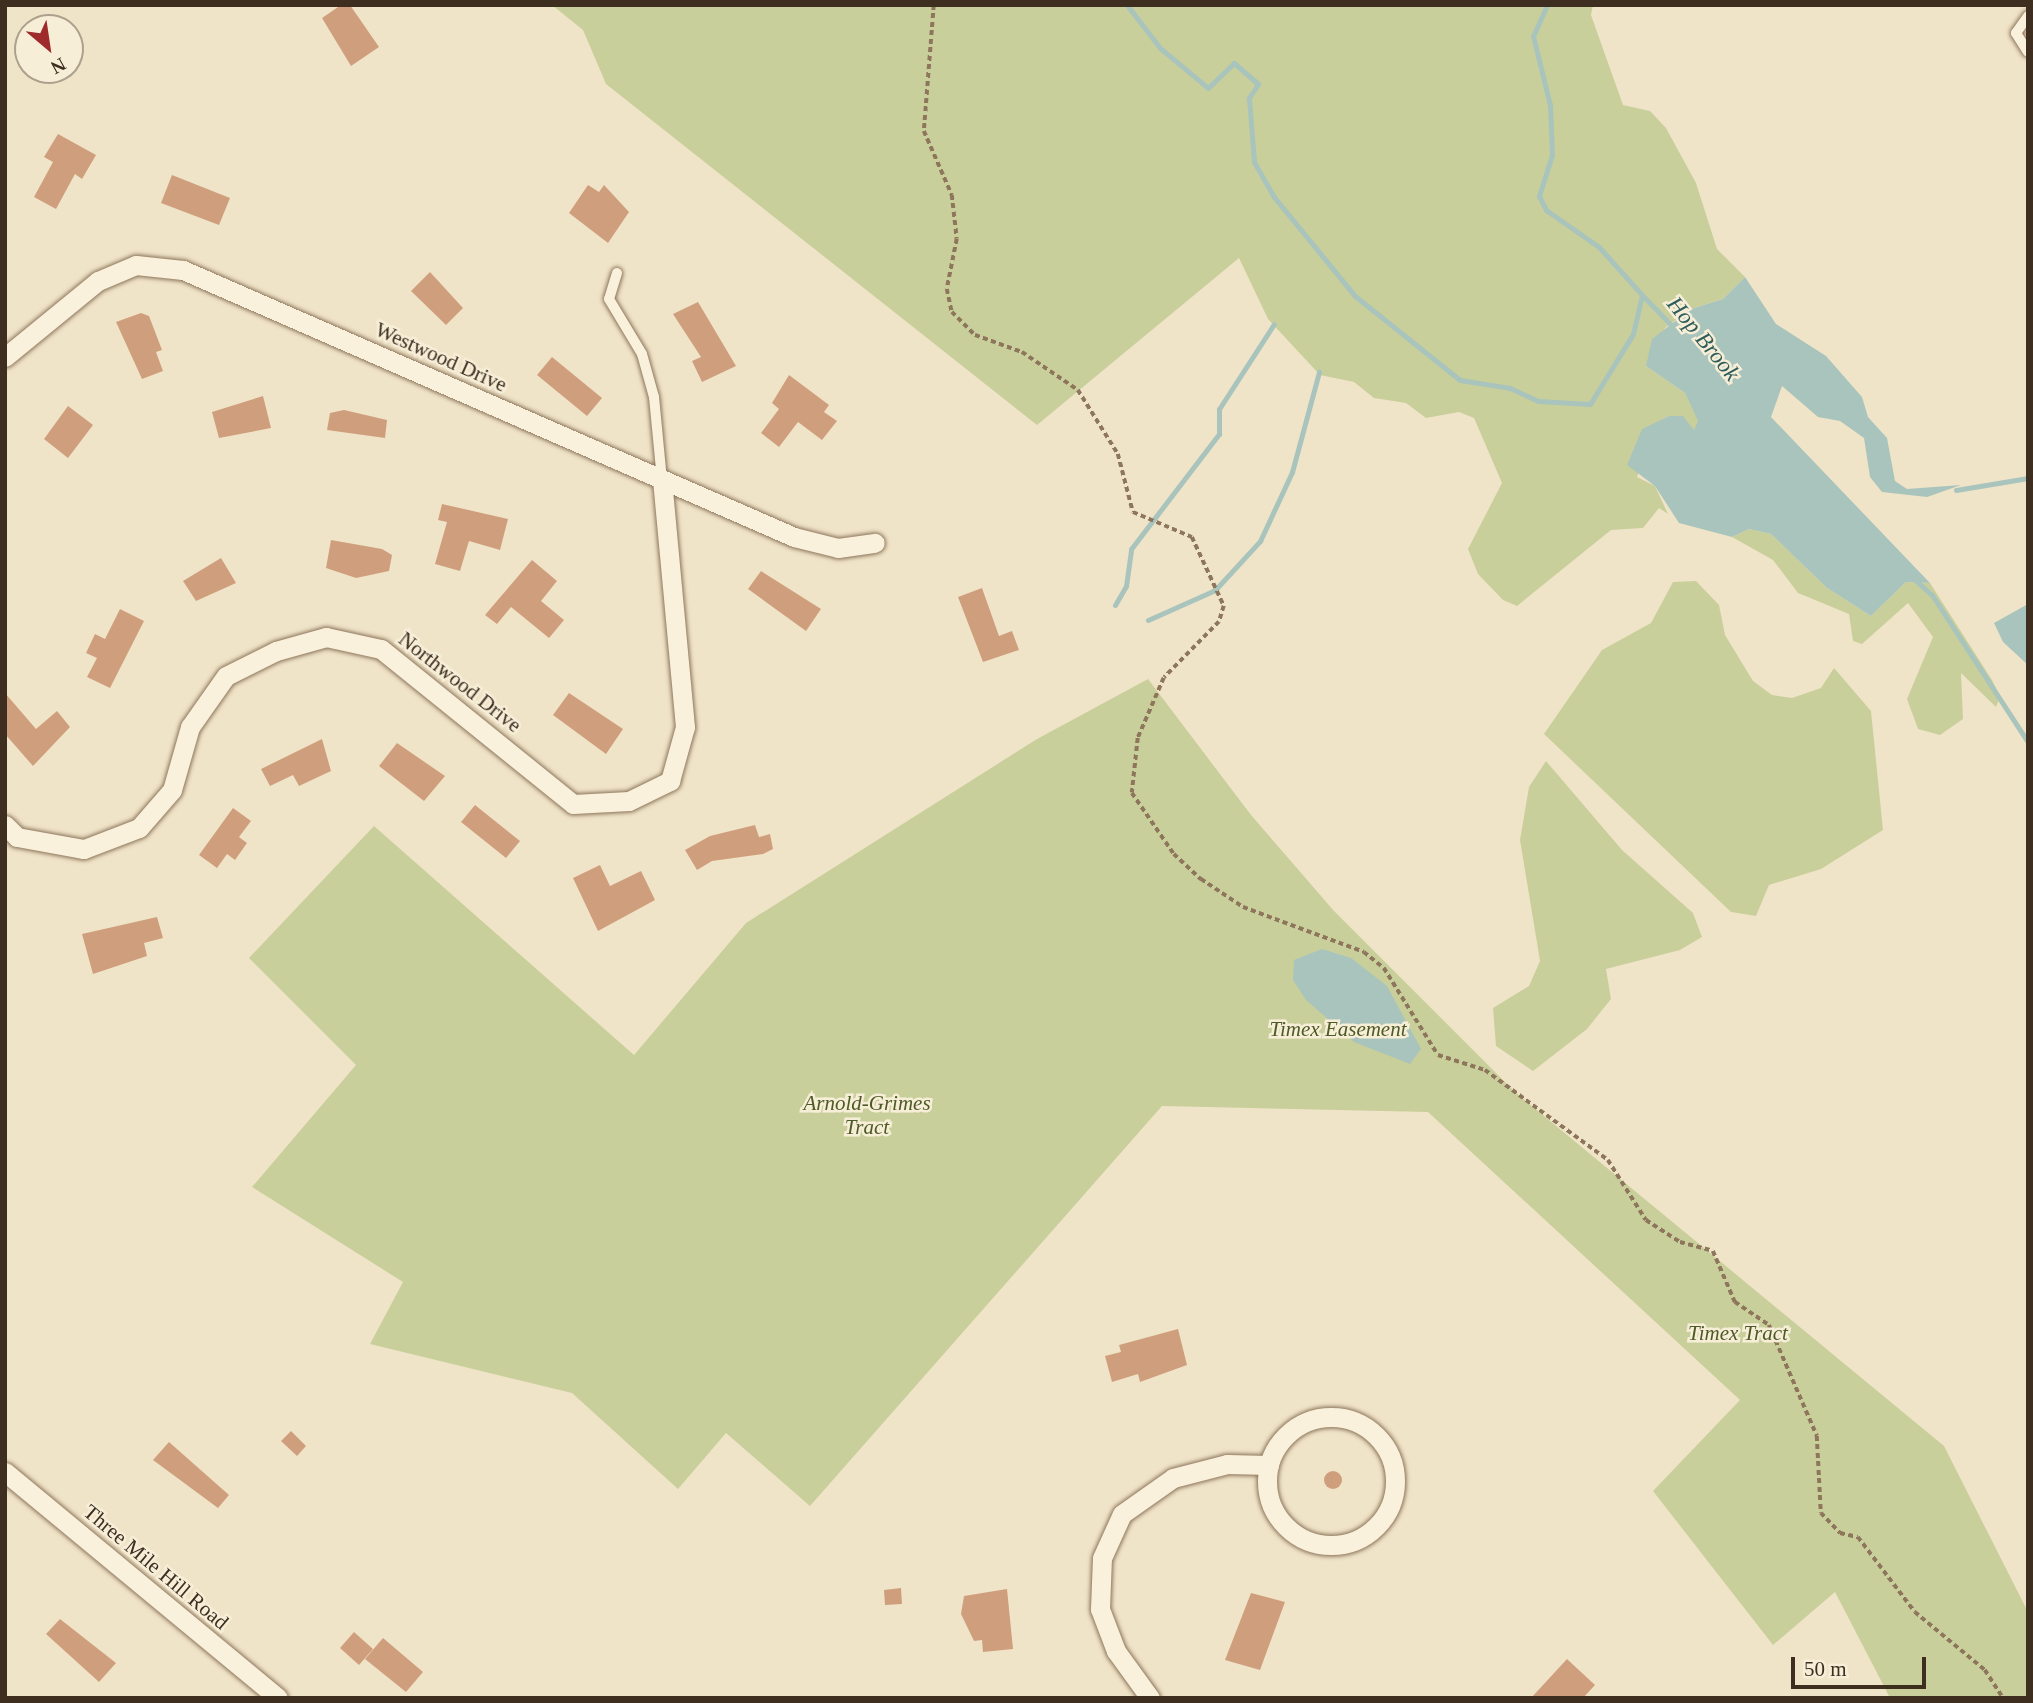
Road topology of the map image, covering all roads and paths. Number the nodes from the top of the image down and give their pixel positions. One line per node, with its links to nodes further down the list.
1 (934, 5): 13 (path)
2 (2028, 16): 3 (lane)
3 (2028, 52)
4 (617, 273): 6 (lane)
5 (5, 356): 6 (street, Westwood Drive)
6 (662, 481): 7 (street, Westwood Drive); 8 (street, Northwood Drive)
7 (876, 543)
8 (5, 825)
9 (1269, 1465): 9 (street); 12 (street)
10 (5, 1472): 11 (street, Three Mile Hill Road)
11 (278, 1698)
12 (1150, 1698)
13 (2003, 1698)

